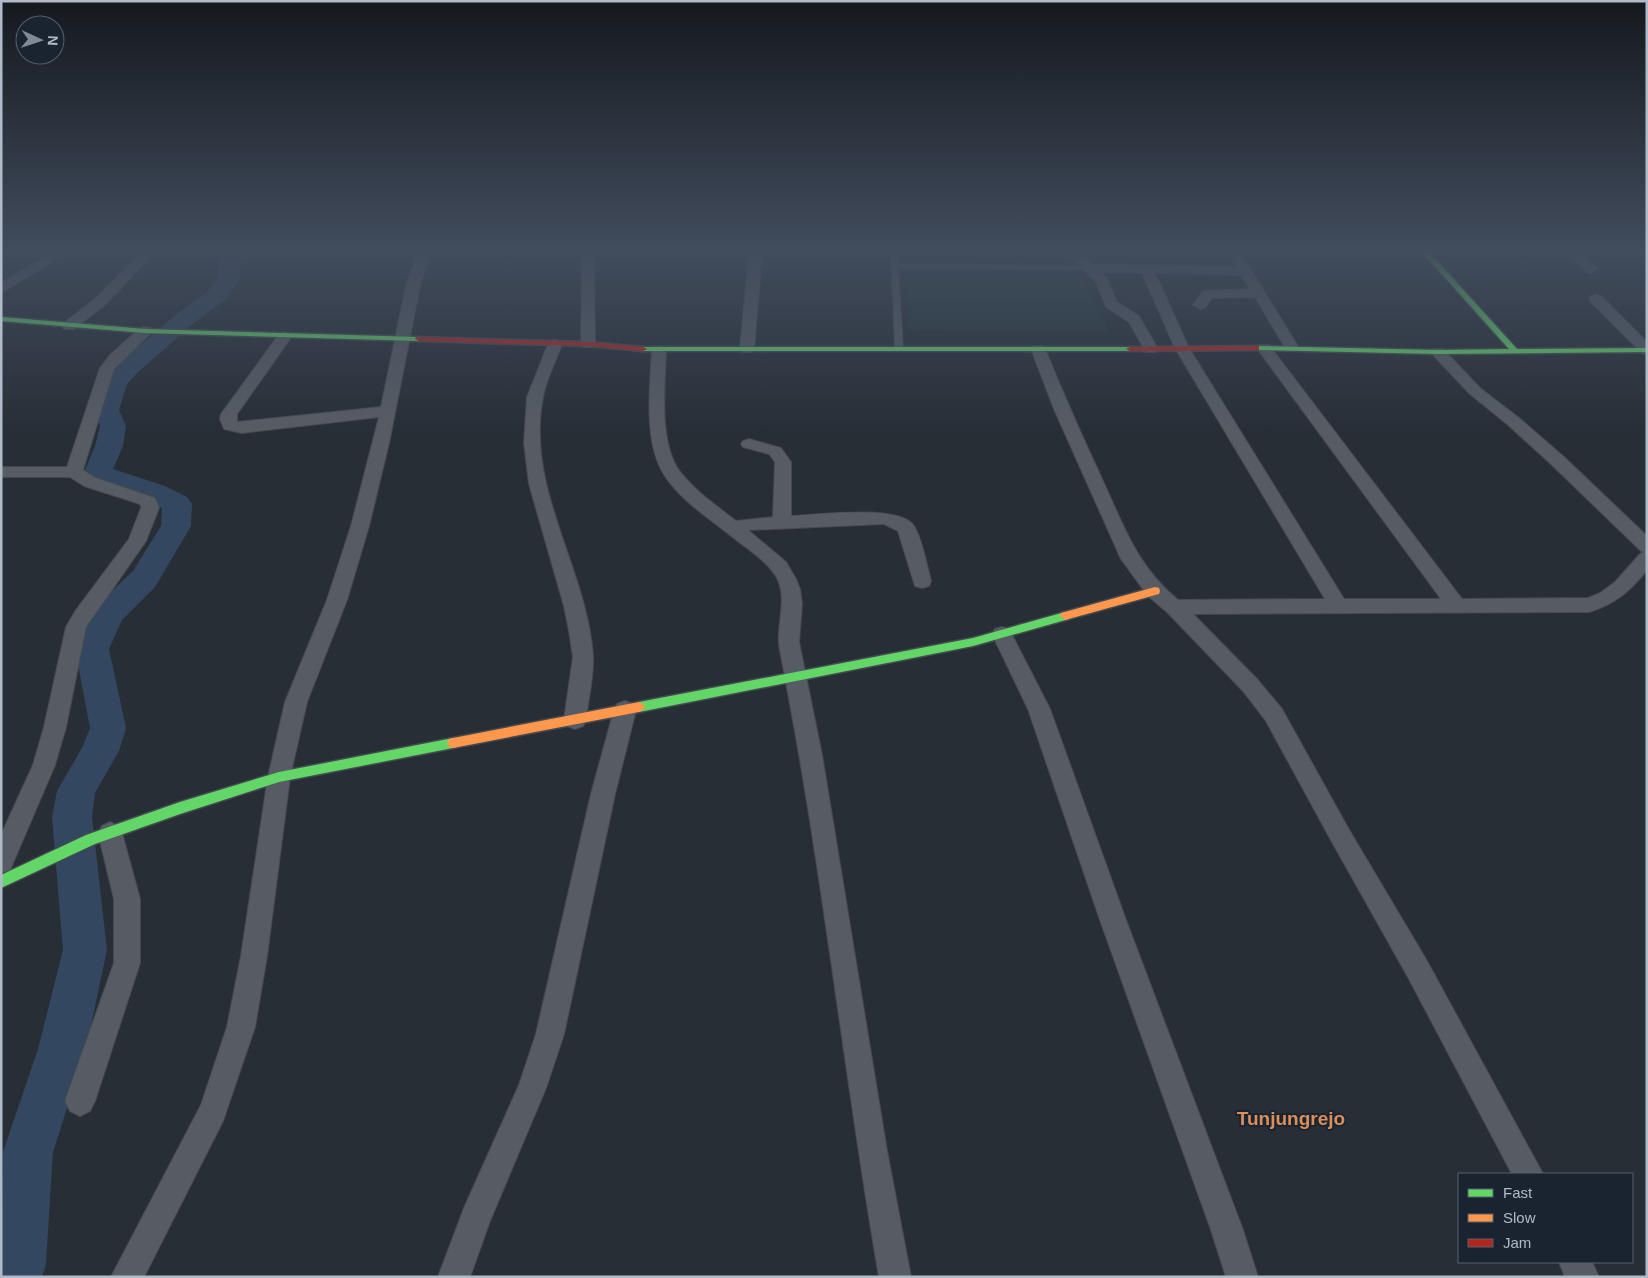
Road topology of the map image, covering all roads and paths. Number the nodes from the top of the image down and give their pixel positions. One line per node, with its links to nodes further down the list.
1 (87, 312): 12 (street)
2 (409, 312): 15 (street)
3 (588, 312): 17 (street)
4 (751, 312): 23 (street)
5 (897, 312): 18 (lane)
6 (1123, 312): 19 (street)
7 (1166, 312): 20 (street)
8 (1270, 312): 22 (street)
9 (1479, 312): 26 (main road)
10 (1609, 312): 27 (street)
11 (1, 319): 12 (main road)
12 (69, 326): 13 (main road)
13 (151, 331): 14 (main road); 32 (street)
14 (285, 336): 15 (main road); 29 (street)
15 (404, 339): 16 (main road); 29 (street)
16 (555, 344): 17 (main road); 45 (street)
17 (588, 344): 25 (main road)
18 (899, 348): 23 (main road); 24 (main road)
19 (1151, 348): 20 (main road); 24 (main road)
20 (1182, 348): 21 (main road); 39 (street)
21 (1264, 348): 22 (main road); 40 (street)
22 (1292, 348): 28 (main road)
23 (747, 349): 25 (main road)
24 (1038, 349): 38 (street)
25 (659, 350): 34 (street)
26 (1514, 350): 27 (main road); 28 (main road)
27 (1647, 350)
28 (1438, 352): 35 (street)
29 (386, 412): 46 (street)
30 (749, 444): 33 (street)
31 (1, 472): 32 (street)
32 (74, 472): 48 (street)
33 (782, 522): 34 (street); 37 (street)
34 (733, 527): 43 (street)
35 (1647, 547)
36 (1647, 558): 40 (street)
37 (922, 581)
38 (1155, 591): 41 (street); 42 (main road)
39 (1338, 605): 40 (street); 41 (street)
40 (1457, 606)
41 (1174, 607): 51 (street)
42 (1002, 634): 43 (main road); 56 (street)
43 (795, 678): 44 (main road); 55 (street)
44 (625, 710): 45 (main road); 54 (street)
45 (575, 720): 46 (main road)
46 (280, 777): 47 (main road); 53 (street)
47 (100, 836): 49 (main road); 50 (street)
48 (1, 862)
49 (1, 882)
50 (80, 1100)
51 (1527, 1173)
52 (1576, 1263): 57 (street)
53 (127, 1277)
54 (454, 1277)
55 (895, 1277)
56 (1242, 1277)
57 (1583, 1277)

